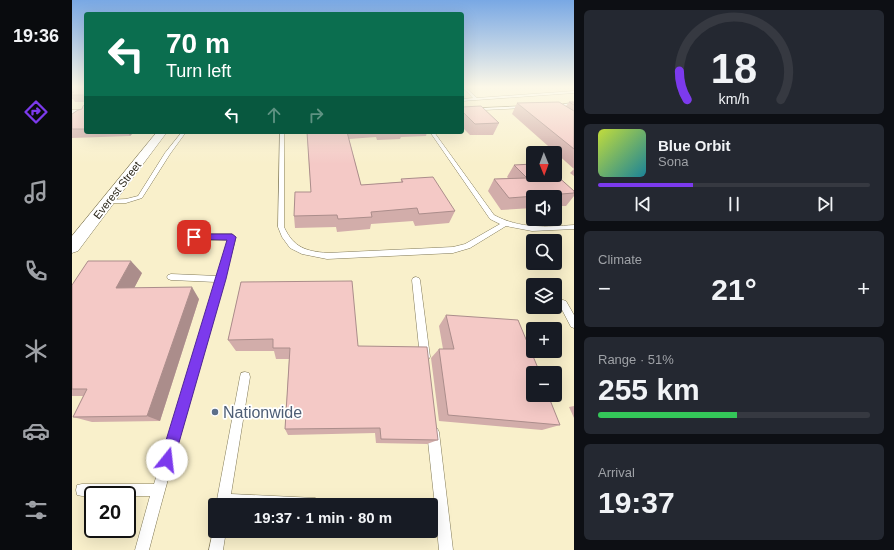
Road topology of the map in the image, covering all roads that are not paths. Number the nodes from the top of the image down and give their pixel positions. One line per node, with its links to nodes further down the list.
1 (72, 113): 2 (street)
2 (84, 113)
3 (160, 134): 7 (street, Everest Street)
4 (182, 134): 7 (lane)
5 (282, 134): 8 (lane)
6 (433, 134): 8 (lane)
7 (107, 202): 11 (street, Everest Street)
8 (504, 225): 9 (lane)
9 (574, 227)
10 (182, 237): 13 (lane)
11 (72, 247)
12 (170, 277): 13 (lane)
13 (221, 279): 21 (lane)
14 (416, 280): 17 (lane)
15 (563, 304): 16 (lane)
16 (574, 324)
17 (426, 366)
18 (245, 377): 22 (lane)
19 (432, 420): 23 (lane)
20 (82, 490): 21 (lane)
21 (158, 490): 26 (lane)
22 (225, 498)
23 (436, 498)
24 (438, 516): 28 (lane)
25 (218, 538): 27 (lane)
26 (142, 550)
27 (216, 550)
28 (446, 550)

